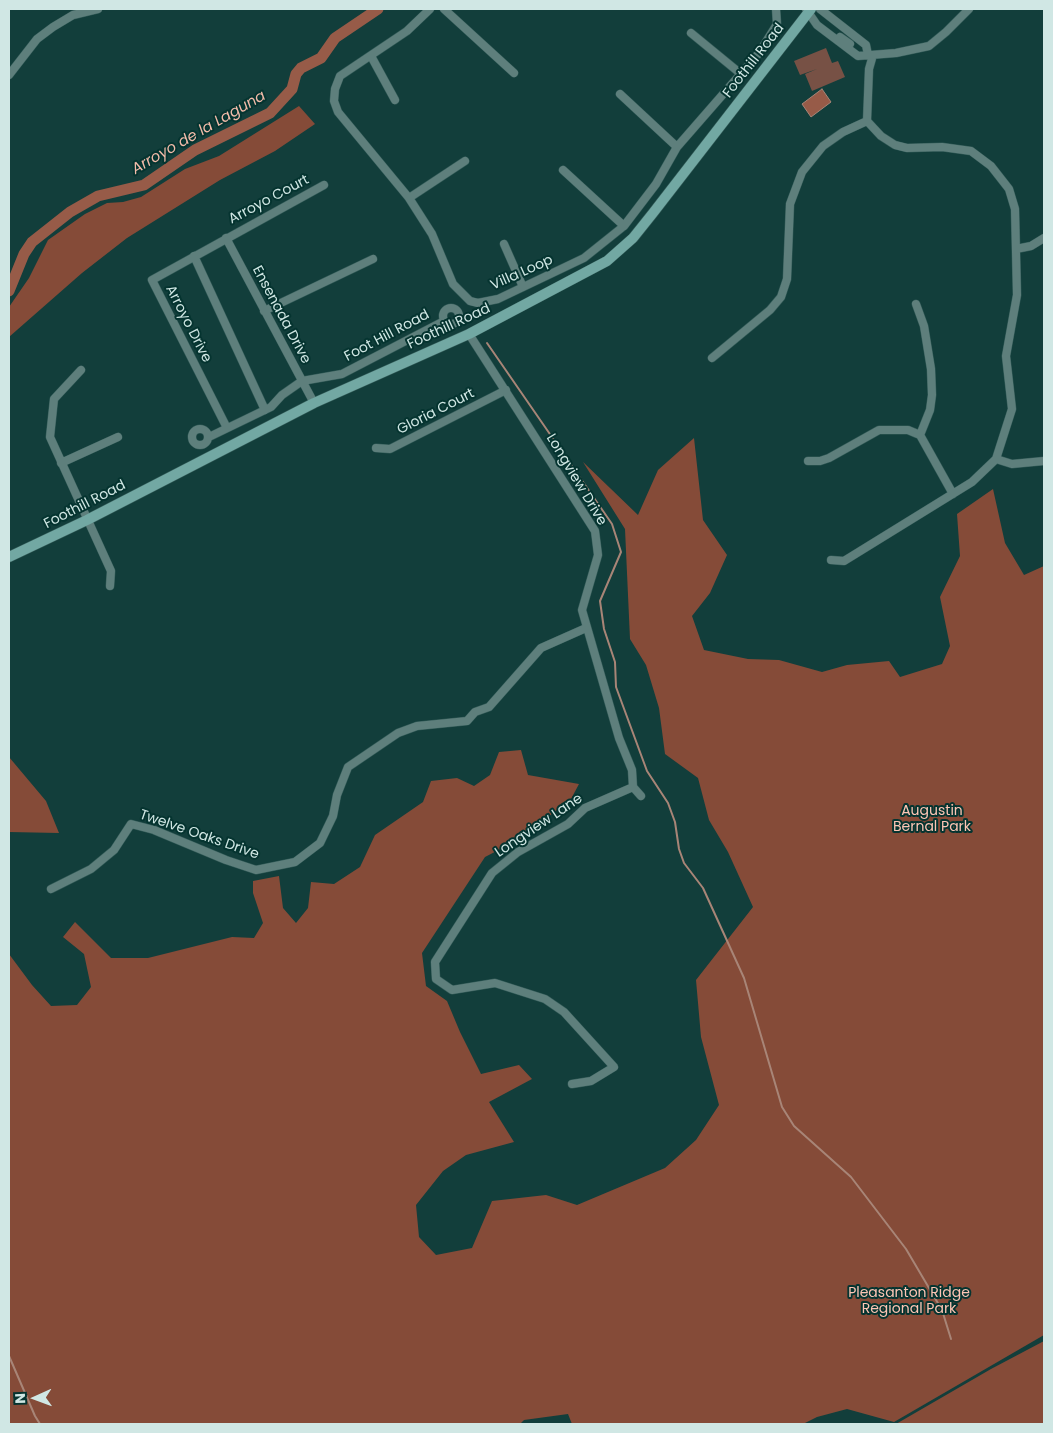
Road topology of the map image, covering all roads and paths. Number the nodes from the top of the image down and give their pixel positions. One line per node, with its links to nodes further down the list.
1 (98, 9): 8 (street)
2 (430, 9): 12 (street, Villa Loop)
3 (444, 9): 13 (street)
4 (776, 9): 14 (street, Villa Loop)
5 (820, 9): 10 (street)
6 (969, 9): 11 (street)
7 (809, 10): 10 (street); 35 (main road, Foothill Road)
8 (71, 12): 15 (street)
9 (690, 33): 14 (street)
10 (841, 36): 11 (street); 11 (street); 11 (street)
11 (871, 55): 18 (street)
12 (370, 56): 17 (street); 23 (street, Villa Loop)
13 (514, 73)
14 (740, 74): 19 (street, Villa Loop)
15 (9, 75)
16 (620, 94): 19 (street)
17 (395, 100)
18 (867, 121): 28 (street); 36 (street)
19 (677, 147): 24 (street, Villa Loop)
20 (465, 161): 23 (street)
21 (563, 170): 24 (street)
22 (324, 185): 25 (street, Arroyo Court)
23 (409, 198): 31 (street, Villa Loop)
24 (624, 226): 31 (street, Villa Loop)
25 (226, 238): 29 (street, Arroyo Drive); 33 (street, Ensenada Drive)
26 (1044, 238): 28 (street)
27 (504, 244): 31 (street)
28 (1016, 249): 47 (street)
29 (194, 256): 41 (street); 42 (street, Arroyo Drive)
30 (373, 259): 33 (street)
31 (523, 287)
32 (916, 304): 43 (street)
33 (264, 311): 38 (street, Ensenada Drive)
34 (444, 321): 38 (street, Foot Hill Road)
35 (470, 334): 39 (street, Longview Drive); 40 (main road, Foothill Road)
36 (712, 358)
37 (81, 370): 50 (street)
38 (302, 381): 40 (street, Ensenada Drive); 41 (street, Foot Hill Road)
39 (506, 390): 46 (street, Gloria Court); 56 (street, Longview Drive)
40 (314, 404): 52 (main road, Foothill Road)
41 (265, 410): 42 (street, Foot Hill Road)
42 (227, 428): 45 (street, Foot Hill Road)
43 (920, 435): 48 (street); 51 (street)
44 (118, 437): 50 (street)
45 (209, 438)
46 (376, 448)
47 (996, 459): 49 (street); 51 (street)
48 (808, 461)
49 (1044, 462)
50 (61, 463): 52 (street)
51 (953, 494): 54 (street)
52 (87, 520): 53 (main road, Foothill Road); 55 (street)
53 (9, 557)
54 (831, 560)
55 (110, 586)
56 (586, 628): 57 (street, Longview Drive); 59 (street, Twelve Oaks Drive)
57 (633, 787): 58 (street); 60 (street, Longview Lane)
58 (641, 796)
59 (51, 889)
60 (572, 1084)

